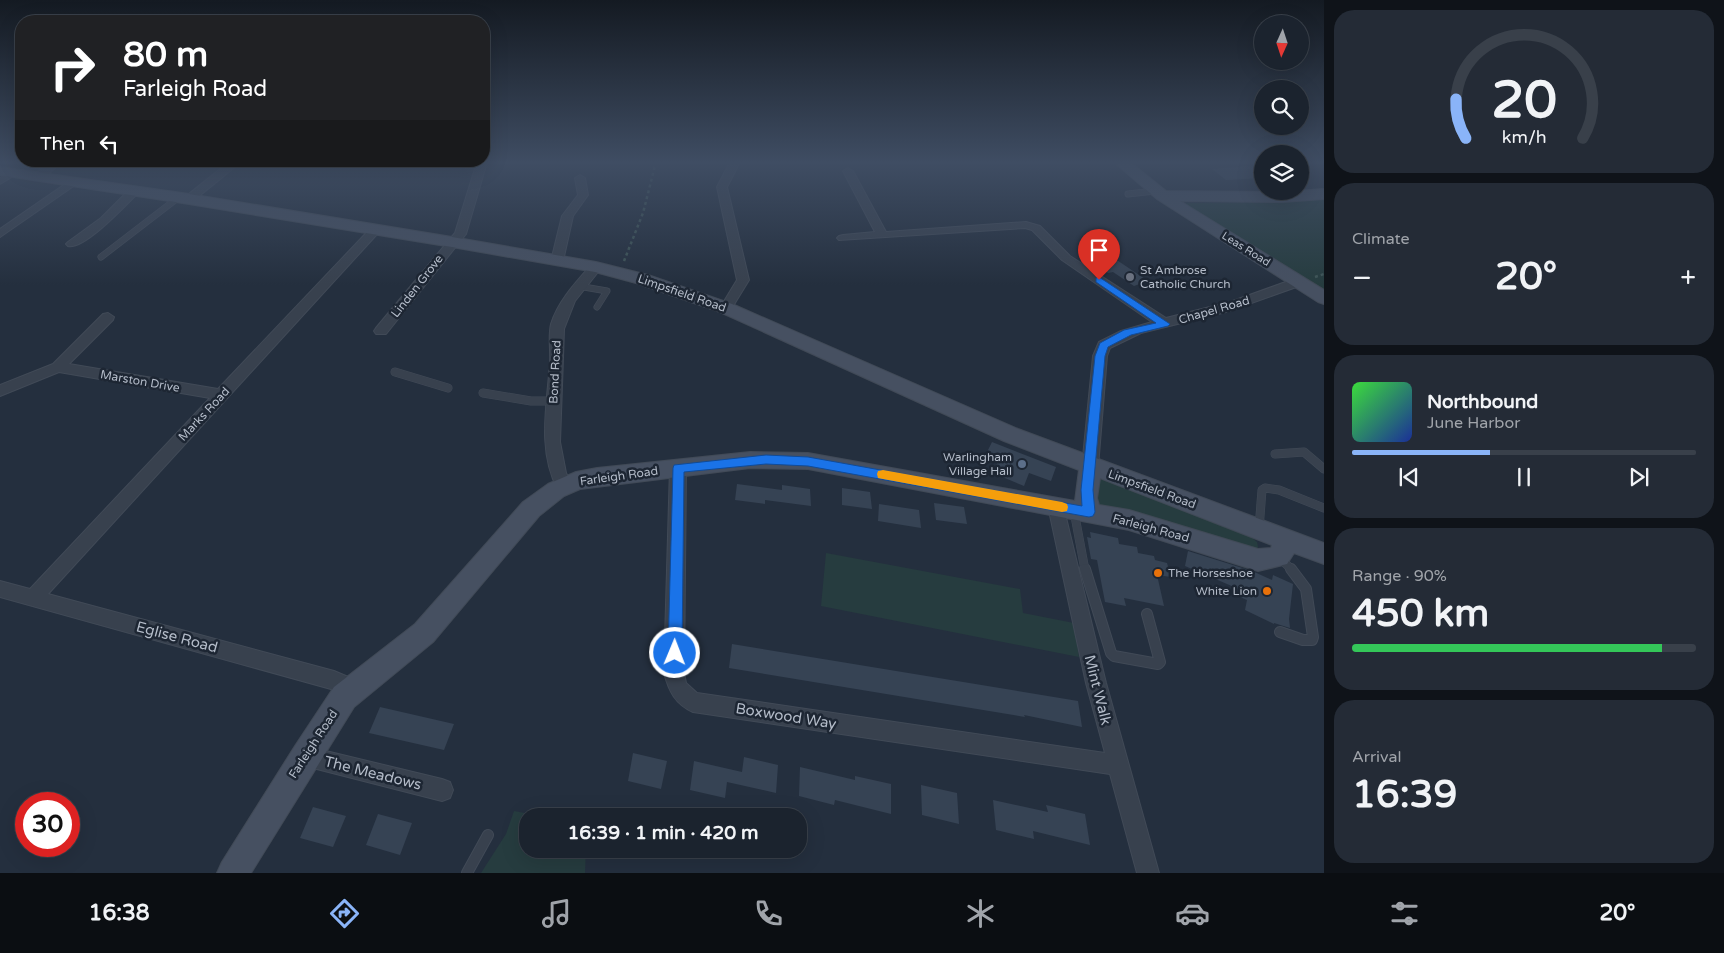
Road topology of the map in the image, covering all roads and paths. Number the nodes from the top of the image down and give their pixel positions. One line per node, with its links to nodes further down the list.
1 (44, 203): 12 (street)
2 (122, 203): 16 (street)
3 (177, 203): 17 (lane)
4 (212, 203): 11 (main road, Limpsfield Road)
5 (470, 203): 15 (street, Linden Grove)
6 (577, 203): 18 (street)
7 (646, 203): 20 (path)
8 (726, 203): 25 (street)
9 (865, 203): 13 (street)
10 (1174, 203): 21 (main road, Leas Road)
11 (375, 230): 15 (main road, Limpsfield Road); 34 (street, Marks Road)
12 (0, 234)
13 (882, 235): 14 (street); 27 (street)
14 (843, 238)
15 (452, 242): 18 (main road, Limpsfield Road); 28 (street, Linden Grove)
16 (72, 244)
17 (101, 257)
18 (557, 260): 19 (main road, Limpsfield Road)
19 (596, 267): 20 (main road, Limpsfield Road); 22 (street, Bond Road)
20 (619, 273): 25 (main road, Limpsfield Road)
21 (1298, 282): 23 (main road, Leas Road); 27 (street, Chapel Road)
22 (578, 286): 24 (lane); 35 (street, Bond Road)
23 (1324, 298)
24 (597, 307)
25 (726, 308): 37 (main road, Limpsfield Road)
26 (108, 317): 29 (street)
27 (1165, 324): 37 (street, Chapel Road)
28 (382, 331)
29 (58, 367): 32 (street); 34 (street, Marston Drive)
30 (395, 372): 31 (lane)
31 (448, 388)
32 (0, 391)
33 (483, 393): 35 (lane)
34 (222, 395): 47 (street, Marks Road)
35 (553, 401): 40 (street, Bond Road)
36 (1275, 454): 39 (lane)
37 (1090, 466): 42 (main road); 43 (main road, Limpsfield Road)
38 (678, 468): 40 (main road, Farleigh Road); 42 (main road, Farleigh Road); 52 (street, Boxwood Way)
39 (1324, 469)
40 (564, 486): 50 (main road, Farleigh Road)
41 (1324, 508): 43 (lane)
42 (1073, 509): 44 (main road, Farleigh Road); 48 (lane); 52 (street, Mint Walk)
43 (1259, 530): 44 (main road, Limpsfield Road)
44 (1281, 548): 45 (main road, Limpsfield Road); 49 (lane)
45 (1324, 554)
46 (0, 589): 47 (street, Eglise Road)
47 (33, 598): 50 (street, Eglise Road)
48 (1147, 614)
49 (1280, 632)
50 (353, 689): 51 (main road, Farleigh Road)
51 (304, 756): 53 (street, The Meadows); 55 (main road, Farleigh Road)
52 (1117, 765): 57 (street, Mint Walk)
53 (442, 790)
54 (488, 835): 56 (lane)
55 (233, 873)
56 (467, 873)
57 (1148, 873)

